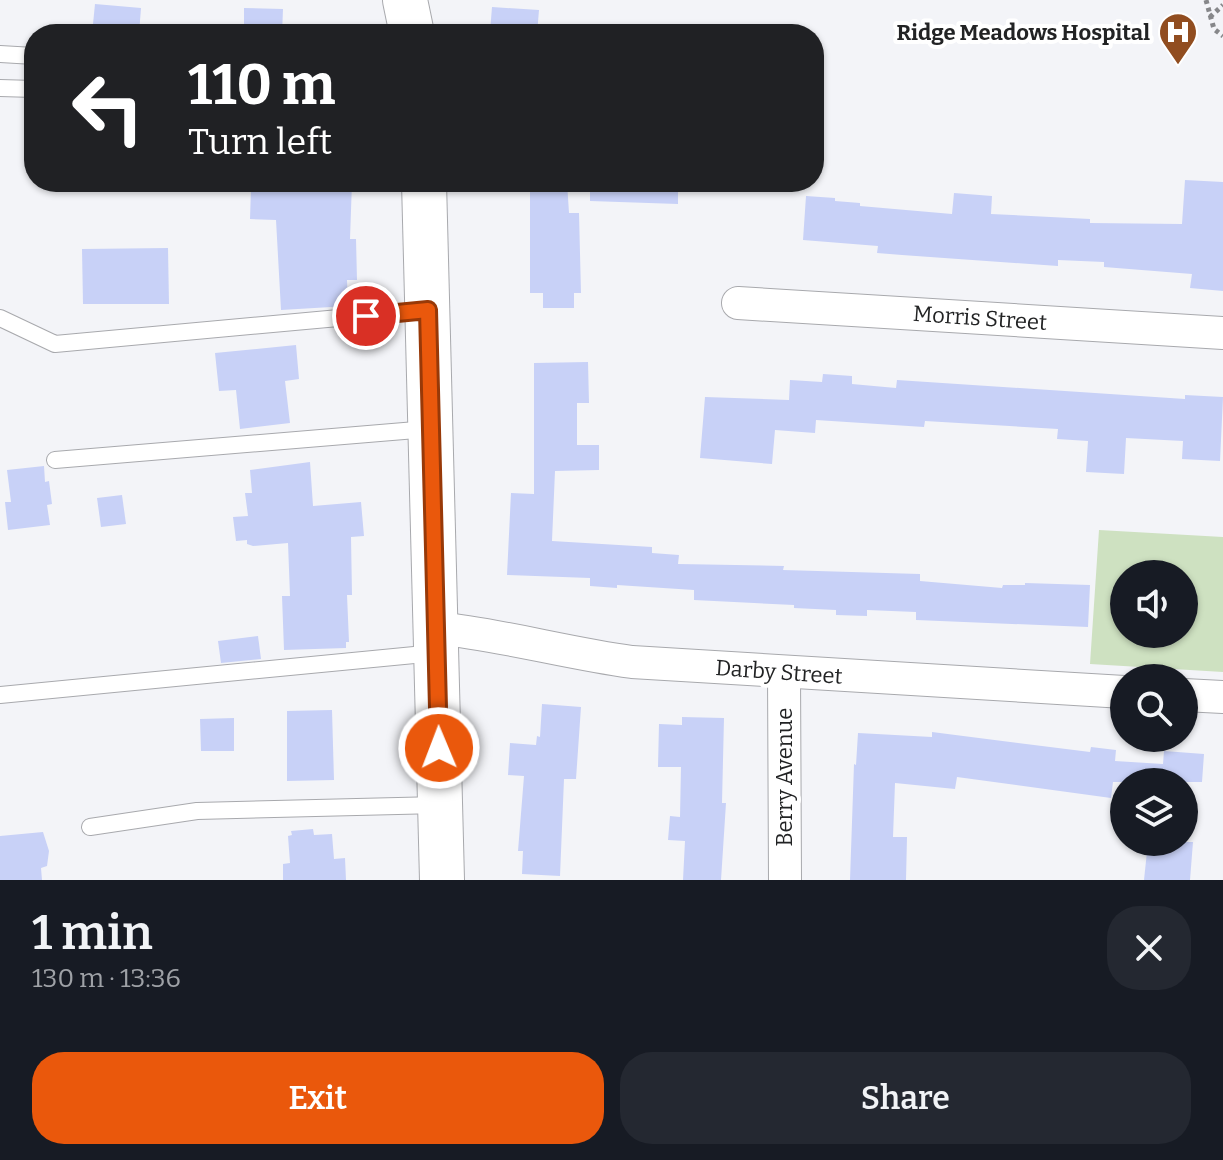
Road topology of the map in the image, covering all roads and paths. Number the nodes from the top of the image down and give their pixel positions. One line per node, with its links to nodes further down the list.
1 (405, 0): 5 (street)
2 (1206, 0): 4 (path)
3 (1223, 5): 4 (path)
4 (1210, 17): 6 (path)
5 (410, 24)
6 (1223, 36)
7 (0, 54): 8 (lane)
8 (24, 55)
9 (0, 88): 10 (lane)
10 (24, 89)
11 (424, 192): 13 (street)
12 (738, 303): 15 (street, Morris Street)
13 (428, 310): 14 (lane); 16 (street)
14 (0, 318)
15 (1223, 333)
16 (431, 428): 17 (lane); 18 (street)
17 (55, 460)
18 (437, 640): 19 (street, Darby Street); 21 (lane); 24 (street)
19 (784, 673): 20 (street, Darby Street); 27 (street, Berry Avenue)
20 (1110, 691)
21 (0, 695)
22 (1198, 696): 23 (street)
23 (1223, 697)
24 (440, 805): 25 (lane); 26 (street)
25 (90, 827)
26 (442, 880)
27 (785, 880)

